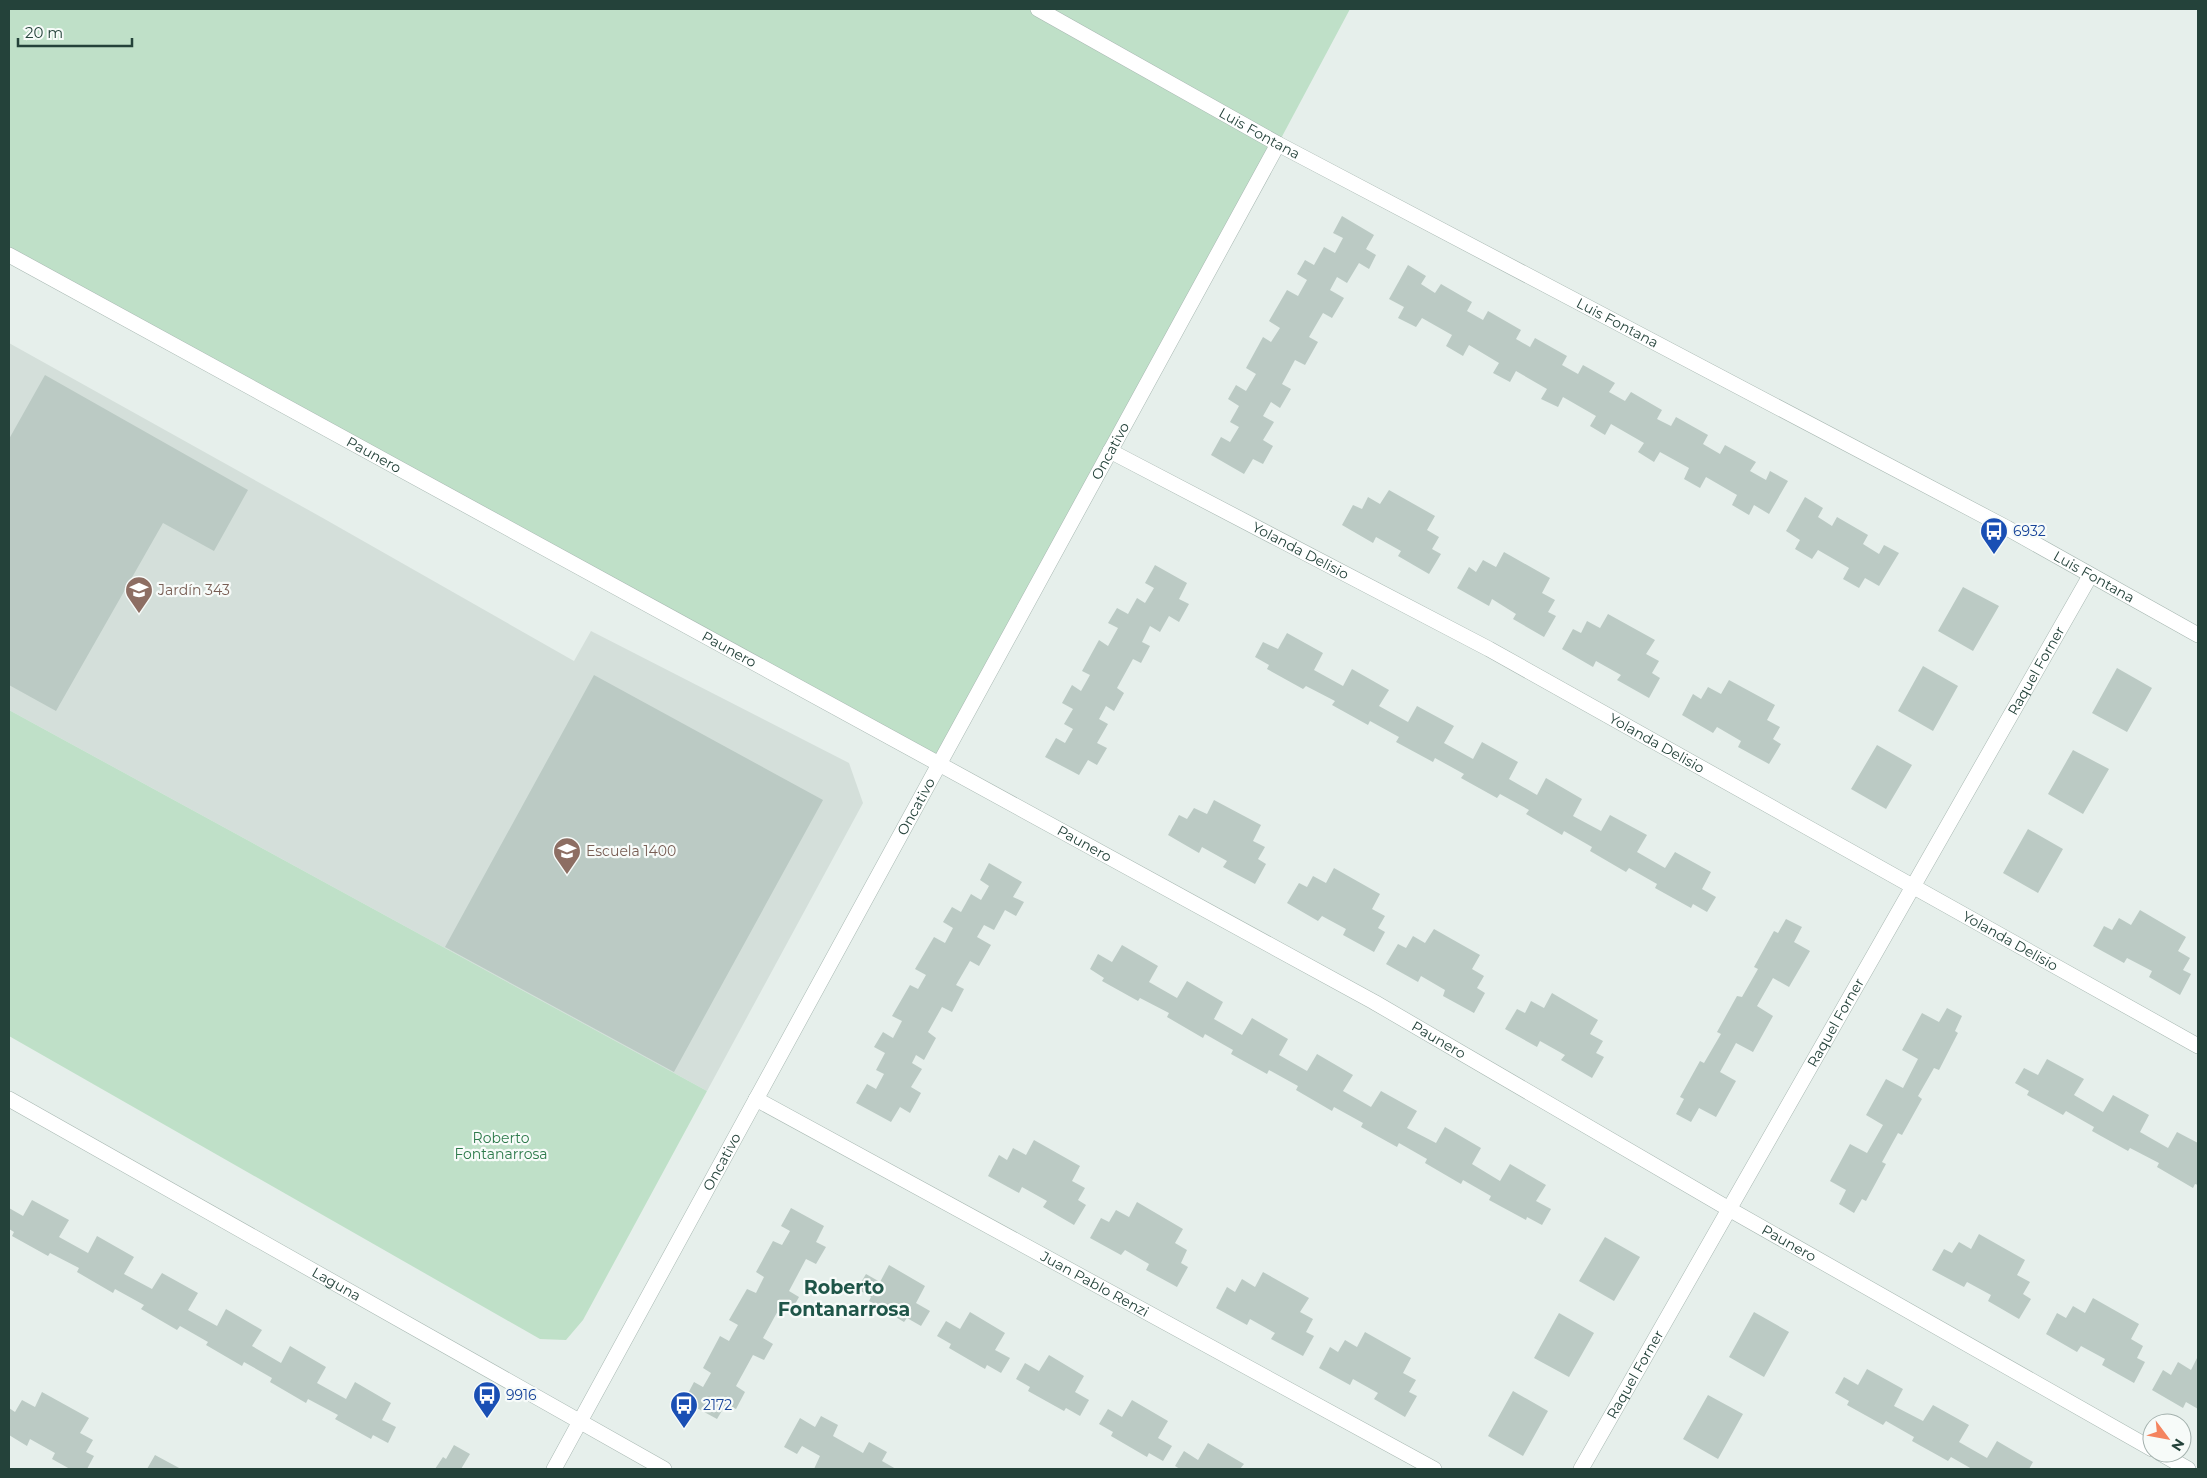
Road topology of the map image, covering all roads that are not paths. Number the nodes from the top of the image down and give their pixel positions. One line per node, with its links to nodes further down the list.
1 (1038, 9): 2 (street, Luis Fontana)
2 (1278, 144): 4 (street, Oncativo); 5 (street, Luis Fontana)
3 (9, 255): 7 (street, Paunero)
4 (1110, 451): 7 (street, Oncativo); 8 (street, Yolanda Delisio)
5 (2090, 576): 6 (street, Luis Fontana); 8 (street, Raquel Forner)
6 (2198, 635)
7 (939, 763): 11 (street, Oncativo); 12 (street, Paunero)
8 (1912, 887): 9 (street, Yolanda Delisio); 12 (street, Raquel Forner)
9 (2198, 1046)
10 (9, 1099): 13 (street, Laguna)
11 (756, 1099): 13 (street, Oncativo); 17 (street, Juan Pablo Renzi)
12 (1730, 1209): 14 (street, Paunero); 18 (street, Raquel Forner)
13 (580, 1422): 15 (street, Oncativo); 16 (street, Laguna)
14 (2142, 1443)
15 (554, 1469)
16 (664, 1469)
17 (1434, 1469)
18 (1582, 1469)

